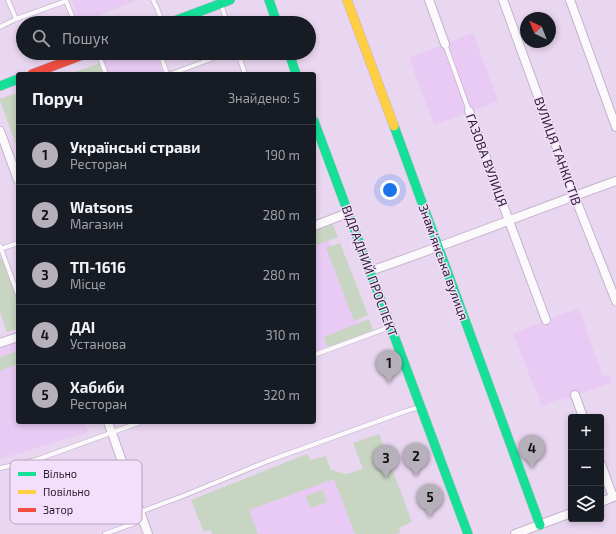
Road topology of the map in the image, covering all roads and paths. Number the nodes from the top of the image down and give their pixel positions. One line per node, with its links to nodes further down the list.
1 (8, 0): 16 (lane)
2 (153, 0): 12 (lane)
3 (230, 0): 9 (street)
4 (269, 0): 15 (street)
5 (347, 0): 50 (street, Знамʼянська вулиця)
6 (429, 0): 18 (street, ГАЗОВА ВУЛИЦЯ)
7 (503, 0): 45 (street, ВУЛИЦЯ ТАНКІСТІВ)
8 (570, 0): 38 (street)
9 (218, 1): 13 (street); 14 (lane)
10 (24, 16): 11 (lane)
11 (71, 16)
12 (160, 16)
13 (180, 16)
14 (224, 16)
15 (275, 16)
16 (16, 19): 17 (lane)
17 (0, 26)
18 (445, 44): 37 (lane, ГАЗОВА ВУЛИЦЯ)
19 (60, 60): 26 (street)
20 (69, 60): 27 (street)
21 (101, 60): 28 (lane)
22 (162, 60): 29 (lane)
23 (208, 60): 30 (lane)
24 (240, 60): 31 (lane)
25 (291, 60): 32 (street)
26 (28, 72)
27 (37, 72)
28 (105, 72)
29 (166, 72)
30 (176, 72)
31 (244, 72)
32 (295, 72)
33 (16, 77): 35 (street)
34 (16, 81): 36 (street)
35 (0, 83)
36 (0, 86)
37 (469, 111): 47 (street, ГАЗОВА ВУЛИЦЯ)
38 (616, 127)
39 (0, 131): 41 (street)
40 (316, 132): 42 (street, ВІДРАДНИЙ ПРОСПЕКТ)
41 (2, 142): 43 (street)
42 (318, 142): 46 (street, ВІДРАДНИЙ ПРОСПЕКТ)
43 (16, 175)
44 (616, 181): 45 (street)
45 (574, 196): 47 (street); 54 (street, ВУЛИЦЯ ТАНКІСТІВ)
46 (348, 213): 48 (street); 52 (street, ВІДРАДНИЙ ПРОСПЕКТ)
47 (509, 221): 50 (street); 55 (street, ГАЗОВА ВУЛИЦЯ)
48 (316, 225)
49 (16, 244): 51 (lane)
50 (438, 247): 52 (street); 76 (street, Знамʼянська вулиця)
51 (0, 248): 53 (lane)
52 (370, 271): 56 (street, ВІДРАДНИЙ ПРОСПЕКТ)
53 (16, 290)
54 (616, 301)
55 (546, 320)
56 (391, 327): 59 (lane); 61 (street, ВІДРАДНИЙ ПРОСПЕКТ)
57 (16, 338): 58 (street)
58 (0, 343)
59 (316, 354)
60 (575, 395): 62 (street)
61 (421, 407): 74 (lane); 79 (street, ВІДРАДНИЙ ПРОСПЕКТ)
62 (582, 414)
63 (109, 424): 65 (street)
64 (136, 424): 65 (lane)
65 (112, 433): 66 (lane); 67 (street)
66 (36, 460)
67 (122, 460)
68 (10, 466): 69 (lane)
69 (0, 468)
70 (604, 471): 71 (street)
71 (615, 497): 72 (street)
72 (604, 501)
73 (568, 514): 76 (street)
74 (142, 516): 78 (street)
75 (126, 524): 77 (lane)
76 (540, 525): 80 (street)
77 (105, 534)
78 (148, 534)
79 (468, 534)
80 (515, 534)

